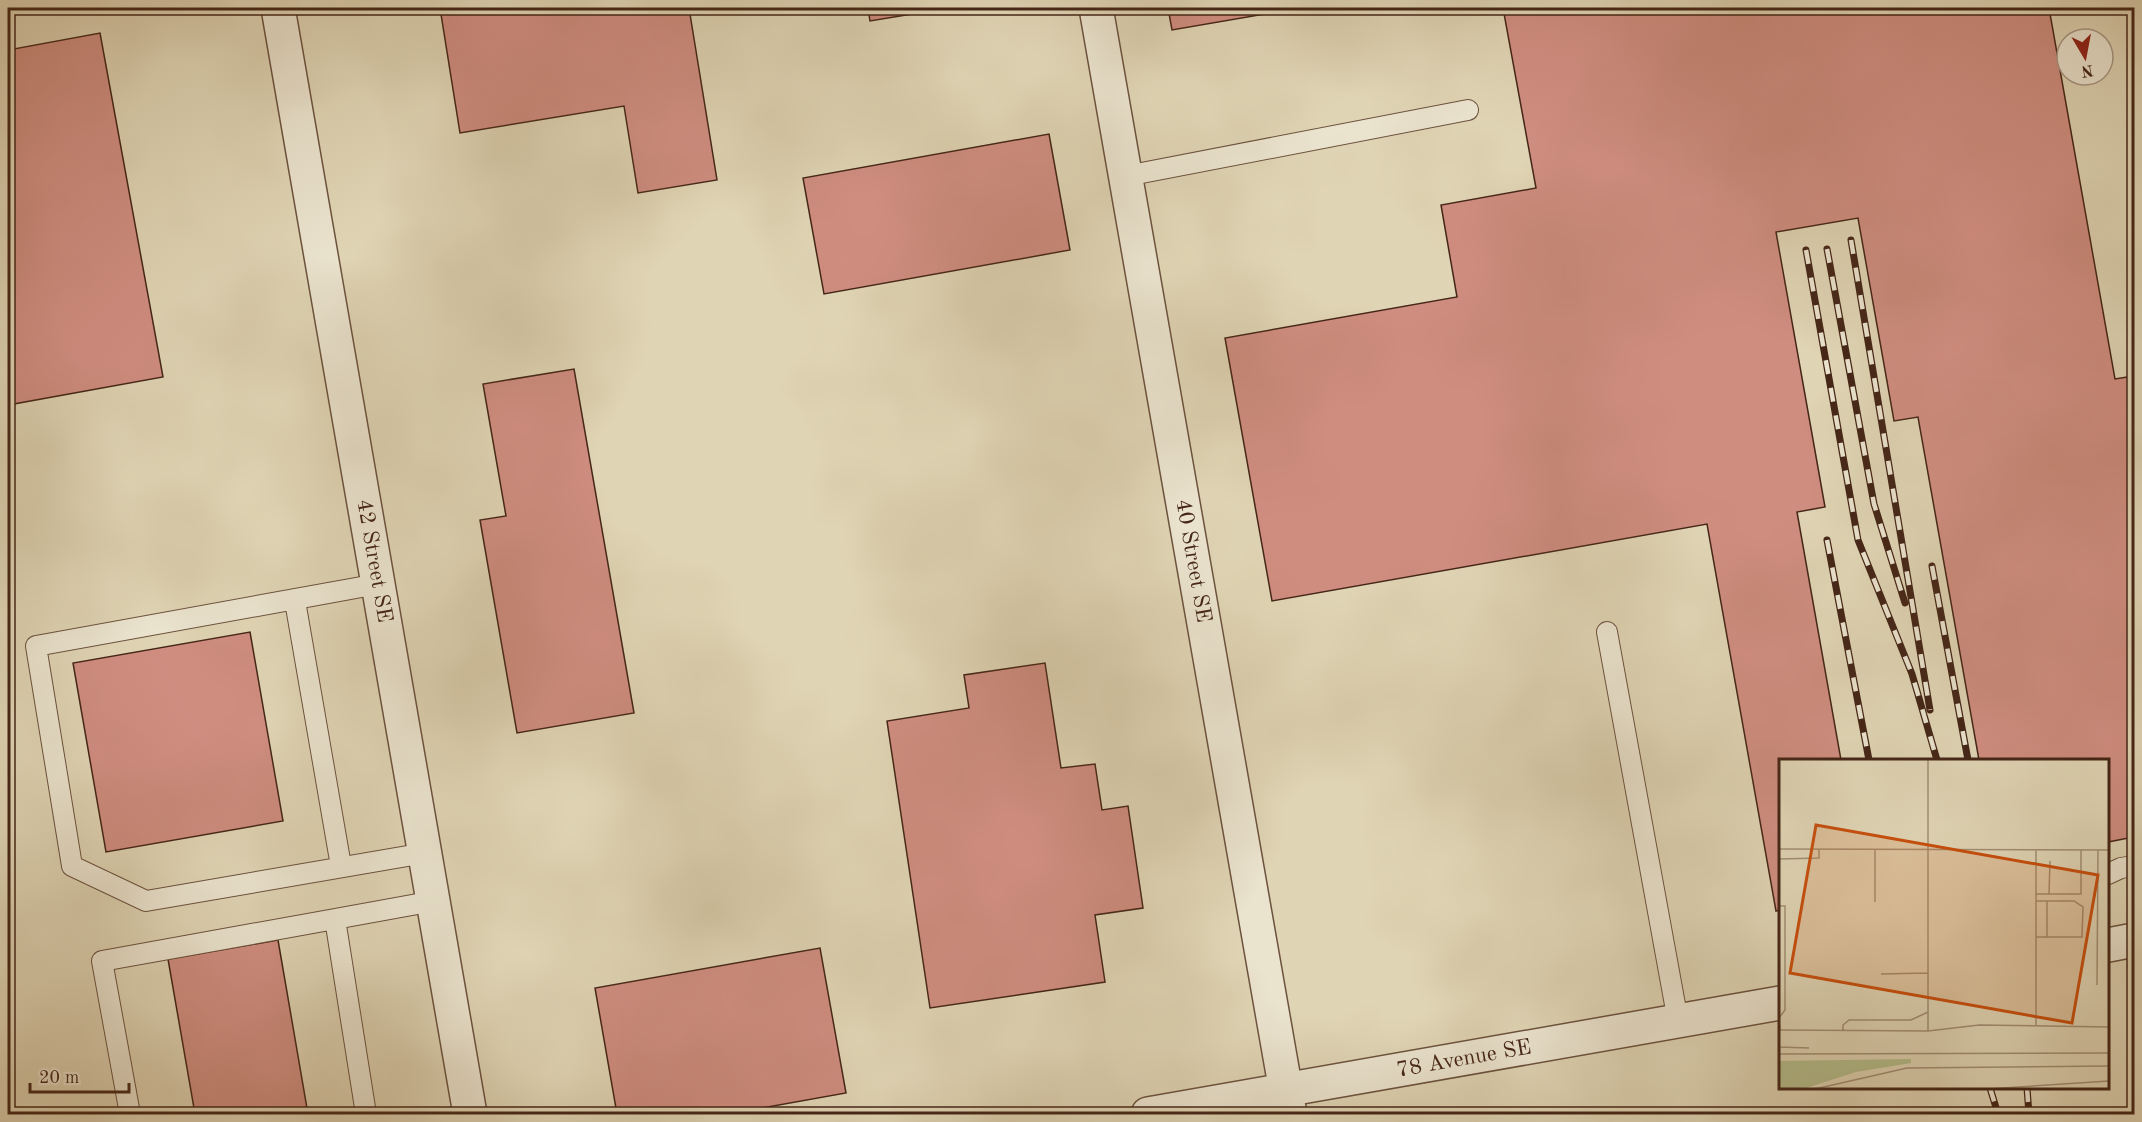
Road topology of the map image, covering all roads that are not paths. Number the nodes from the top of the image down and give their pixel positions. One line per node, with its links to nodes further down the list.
1 (278, 8): 5 (street, 42 Street SE)
2 (1096, 8): 4 (street, 40 Street SE)
3 (1468, 110): 4 (lane)
4 (1126, 176): 18 (street, 40 Street SE)
5 (378, 585): 6 (lane); 8 (street, 42 Street SE)
6 (295, 601): 9 (lane); 9 (lane)
7 (1607, 632): 17 (lane)
8 (425, 853): 9 (lane); 12 (street, 42 Street SE)
9 (341, 866)
10 (2134, 866): 11 (lane)
11 (2109, 874)
12 (434, 901): 13 (lane); 21 (street, 42 Street SE)
13 (335, 919): 19 (lane); 20 (lane)
14 (2134, 940): 15 (street)
15 (2109, 945)
16 (1779, 1003): 17 (street, 78 Avenue SE)
17 (1678, 1022): 18 (street, 78 Avenue SE)
18 (1288, 1103): 22 (street, 78 Avenue SE)
19 (130, 1114)
20 (366, 1114)
21 (470, 1114)
22 (1148, 1114)

